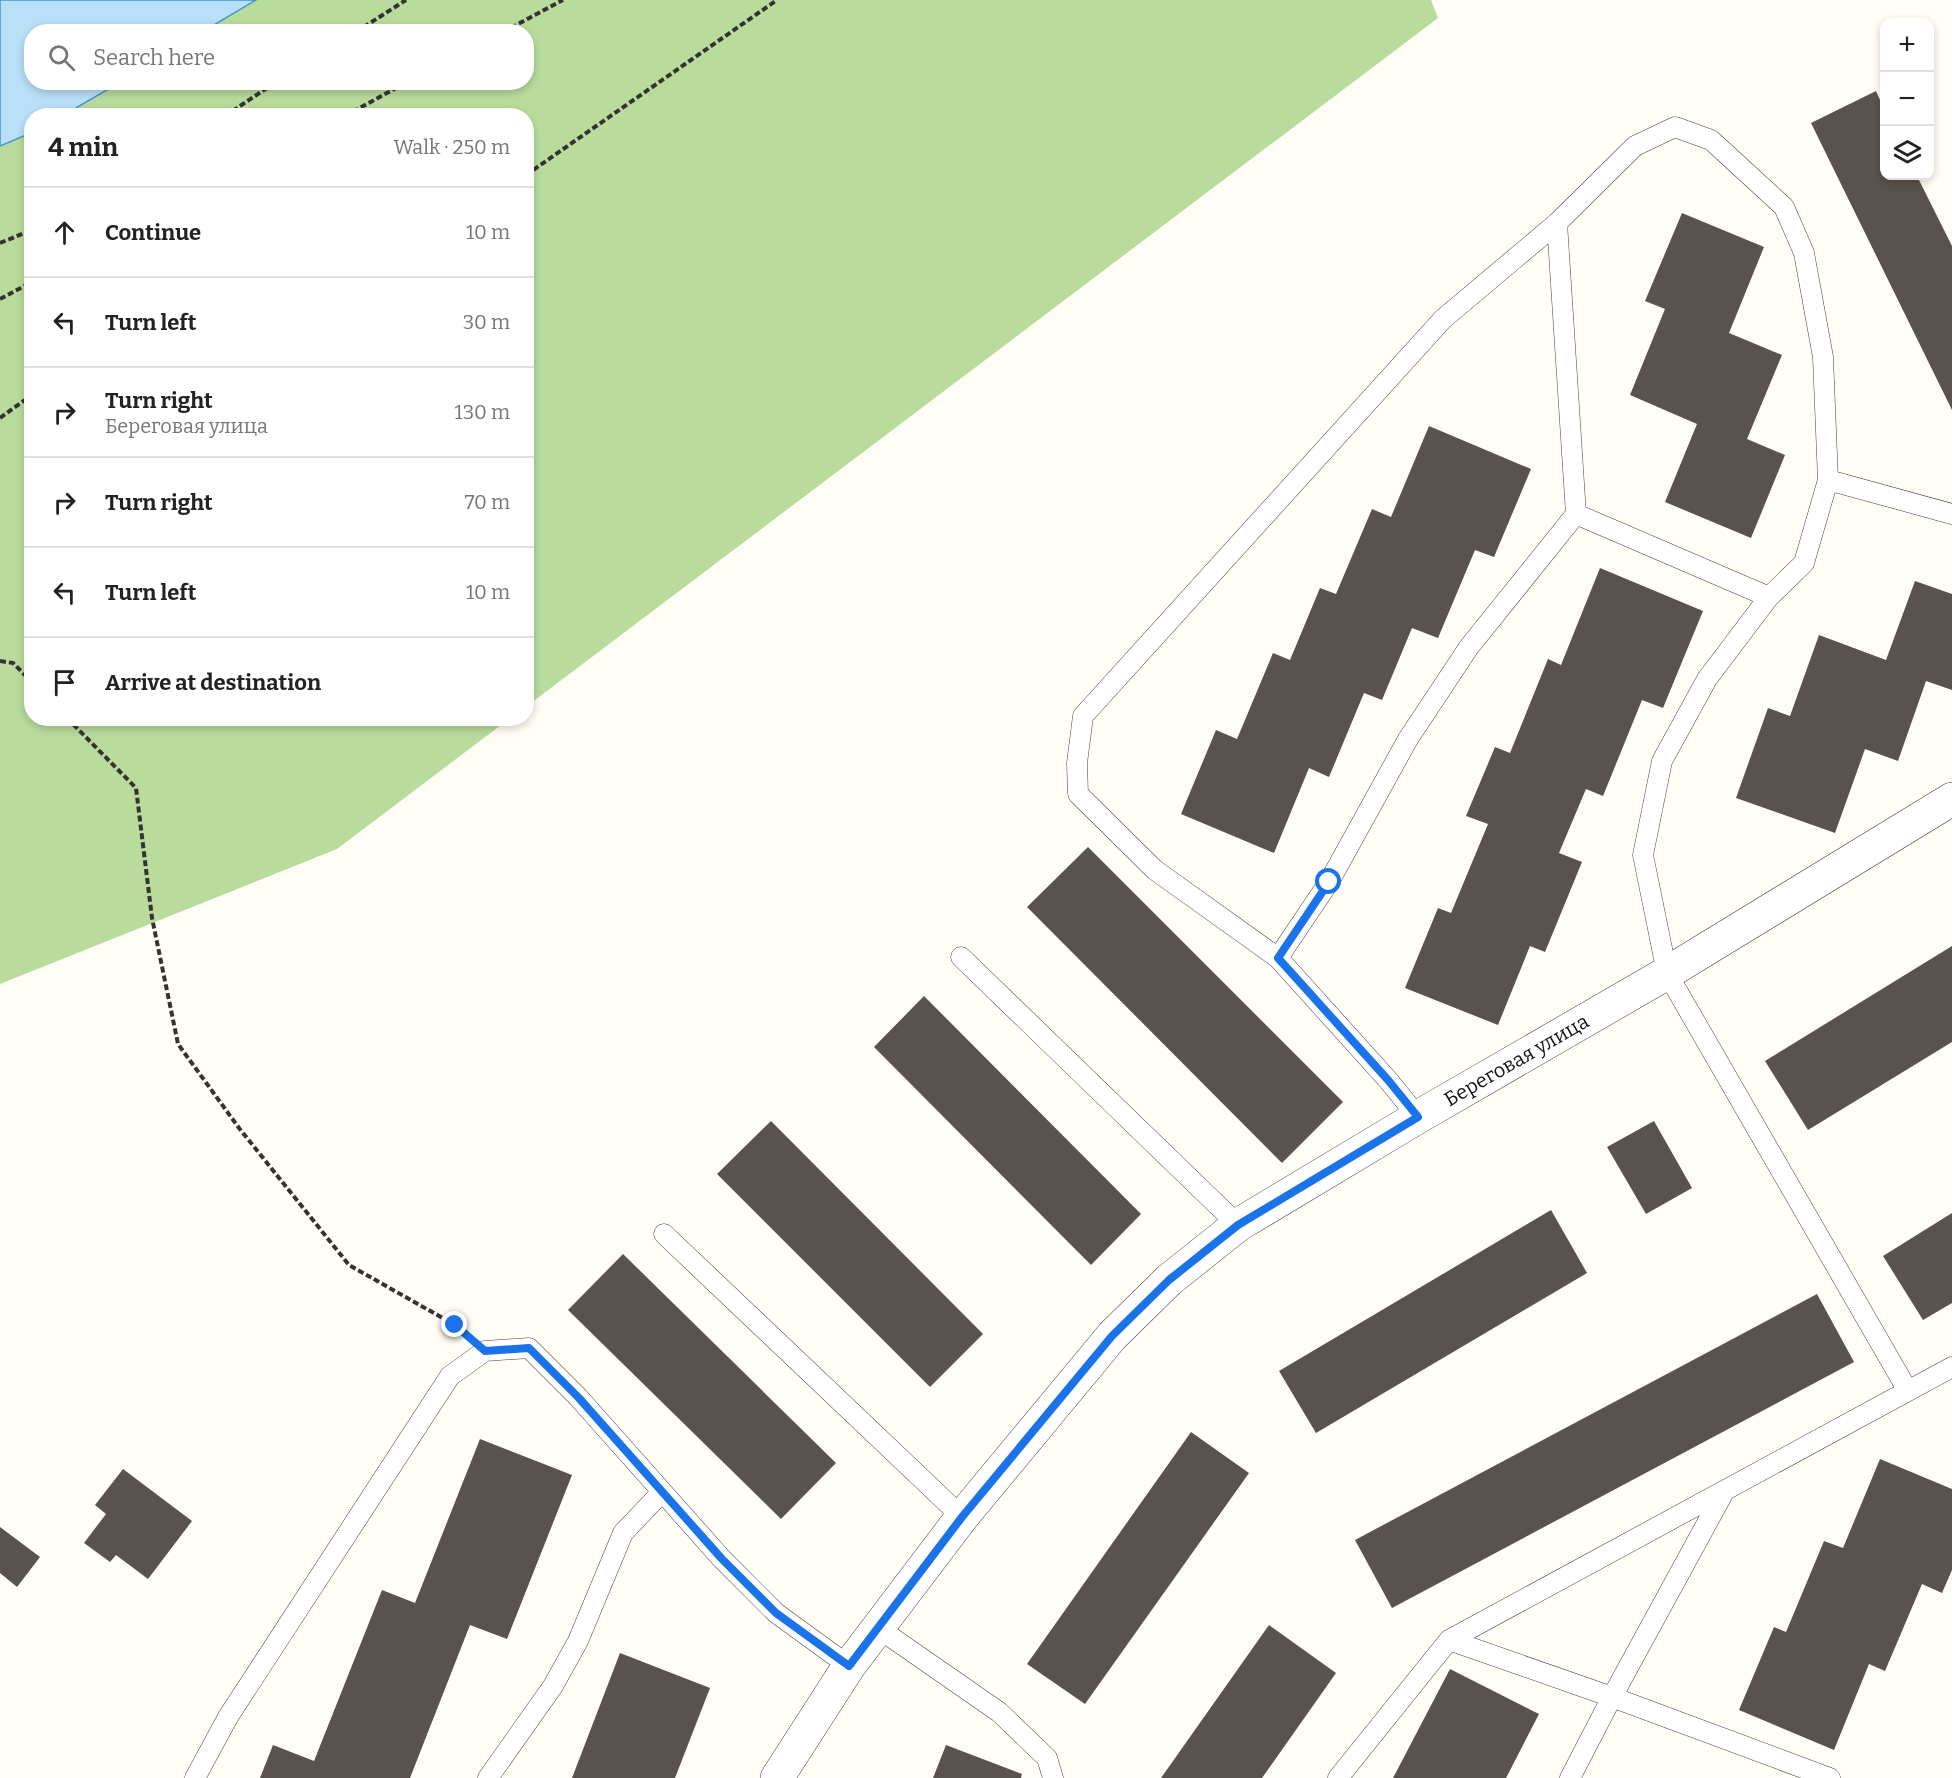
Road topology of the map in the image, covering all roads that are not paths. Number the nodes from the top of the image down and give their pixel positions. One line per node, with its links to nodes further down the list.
1 (1557, 224): 2 (lane); 3 (lane); 8 (lane)
2 (1828, 480): 4 (lane); 5 (lane)
3 (1576, 514): 5 (lane); 8 (lane)
4 (1952, 514)
5 (1769, 597): 9 (lane)
6 (1952, 799): 9 (street, Береговая улица)
7 (961, 957): 11 (lane)
8 (1278, 958): 10 (lane)
9 (1667, 973): 10 (street, Береговая улица); 14 (lane)
10 (1418, 1117): 11 (street, Береговая улица)
11 (1238, 1225): 17 (street, Береговая улица)
12 (664, 1234): 17 (lane)
13 (1952, 1367): 14 (lane)
14 (1908, 1390): 15 (lane)
15 (1725, 1490): 19 (lane); 21 (lane)
16 (662, 1492): 20 (lane); 22 (lane); 23 (lane)
17 (962, 1517): 18 (street, Береговая улица)
18 (878, 1628): 20 (street, Береговая улица); 25 (lane)
19 (1449, 1640): 21 (lane); 26 (lane)
20 (849, 1666): 24 (street, Береговая улица)
21 (1612, 1696): 27 (lane); 28 (lane)
22 (195, 1778)
23 (488, 1778)
24 (777, 1778)
25 (1053, 1778)
26 (1338, 1778)
27 (1570, 1778)
28 (1830, 1778)

